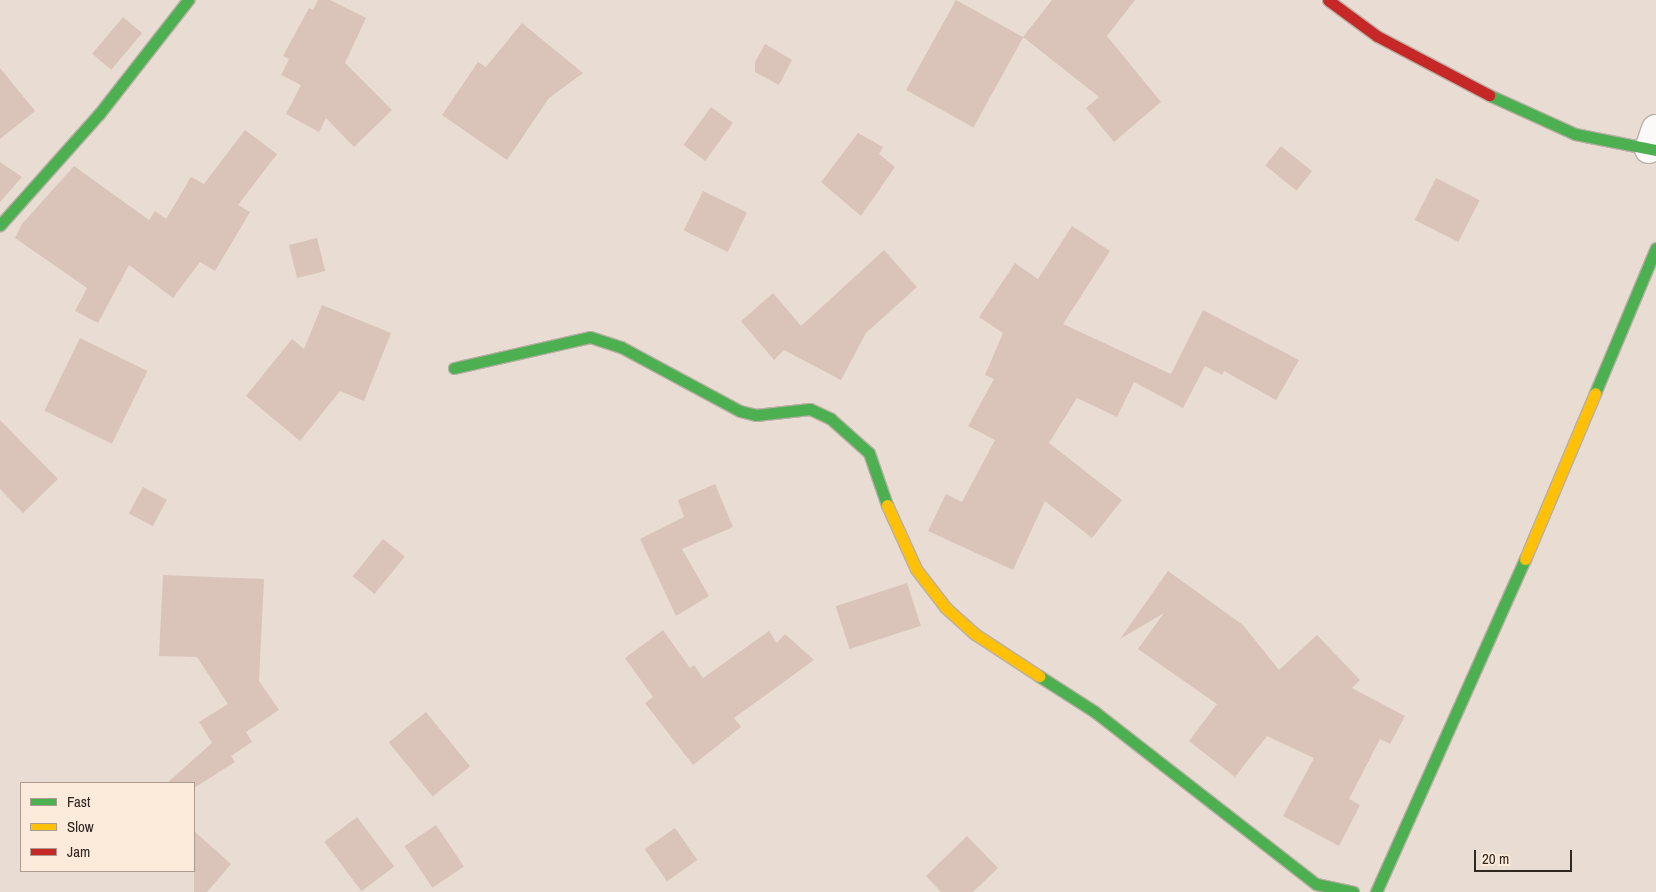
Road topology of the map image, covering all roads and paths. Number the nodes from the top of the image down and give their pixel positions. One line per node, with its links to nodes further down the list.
1 (188, 0): 4 (street)
2 (1328, 0): 3 (street)
3 (1654, 143)
4 (0, 225)
5 (1656, 248): 8 (street)
6 (454, 368): 7 (street)
7 (1353, 892)
8 (1376, 892)

